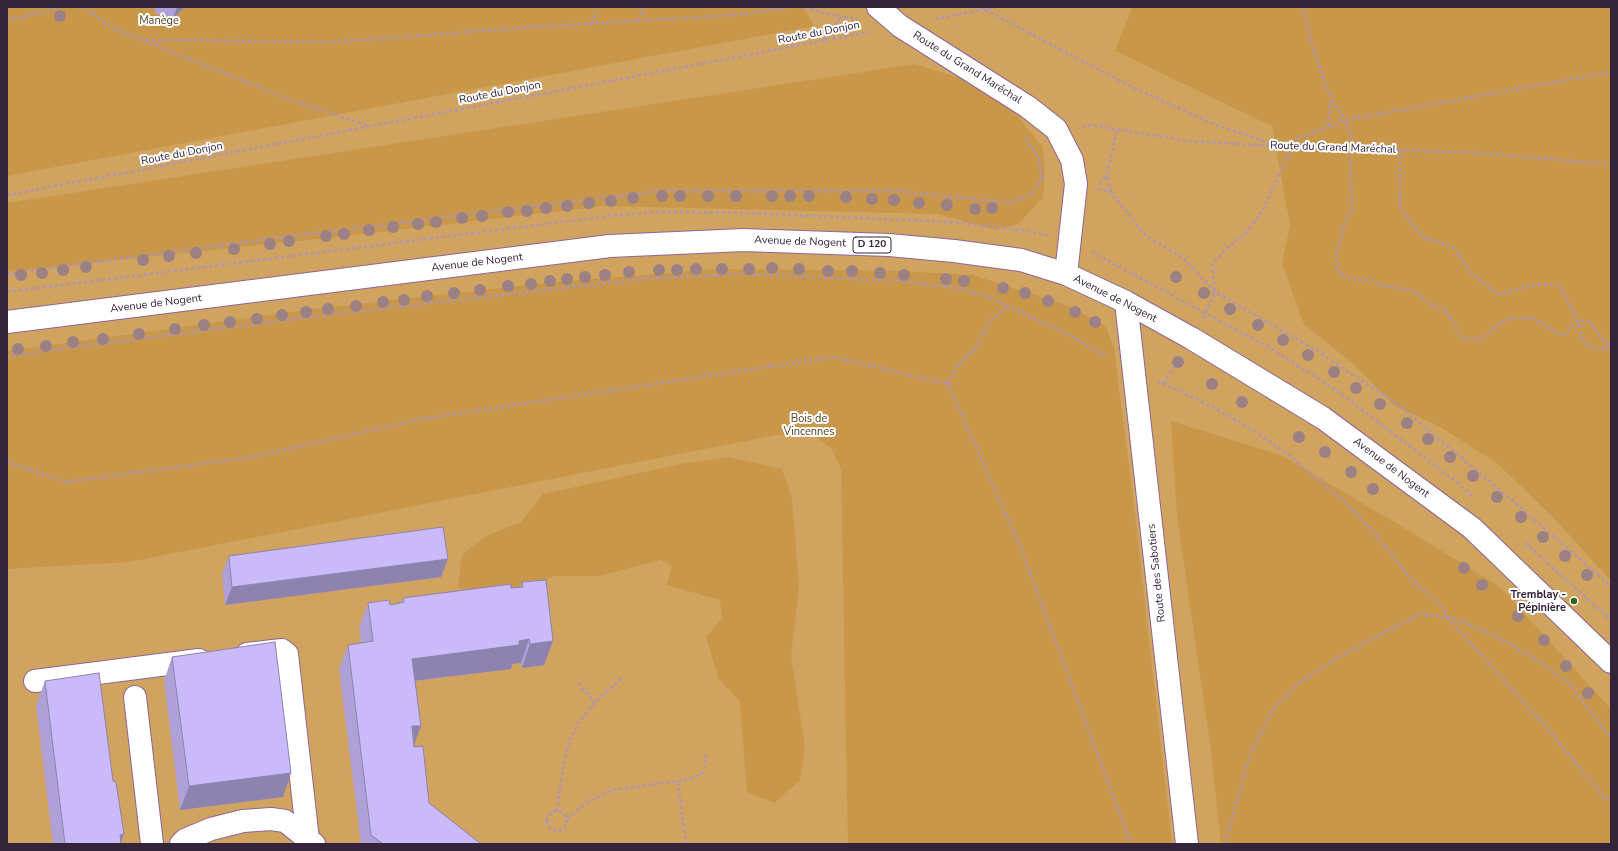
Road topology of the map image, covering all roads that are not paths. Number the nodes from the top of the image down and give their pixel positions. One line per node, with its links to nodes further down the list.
1 (878, 7): 2 (main road, Route du Grand Maréchal)
2 (1066, 274): 3 (main road, Avenue de Nogent / D 120); 4 (main road, Avenue de Nogent / D 120)
3 (1126, 302): 5 (main road, Avenue de Nogent / D 120); 11 (main road, Route des Sabotiers)
4 (7, 322)
5 (1611, 662)
6 (34, 681): 8 (main road)
7 (135, 697): 9 (main road)
8 (311, 842): 10 (main road)
9 (152, 844)
10 (181, 844)
11 (1187, 844)

